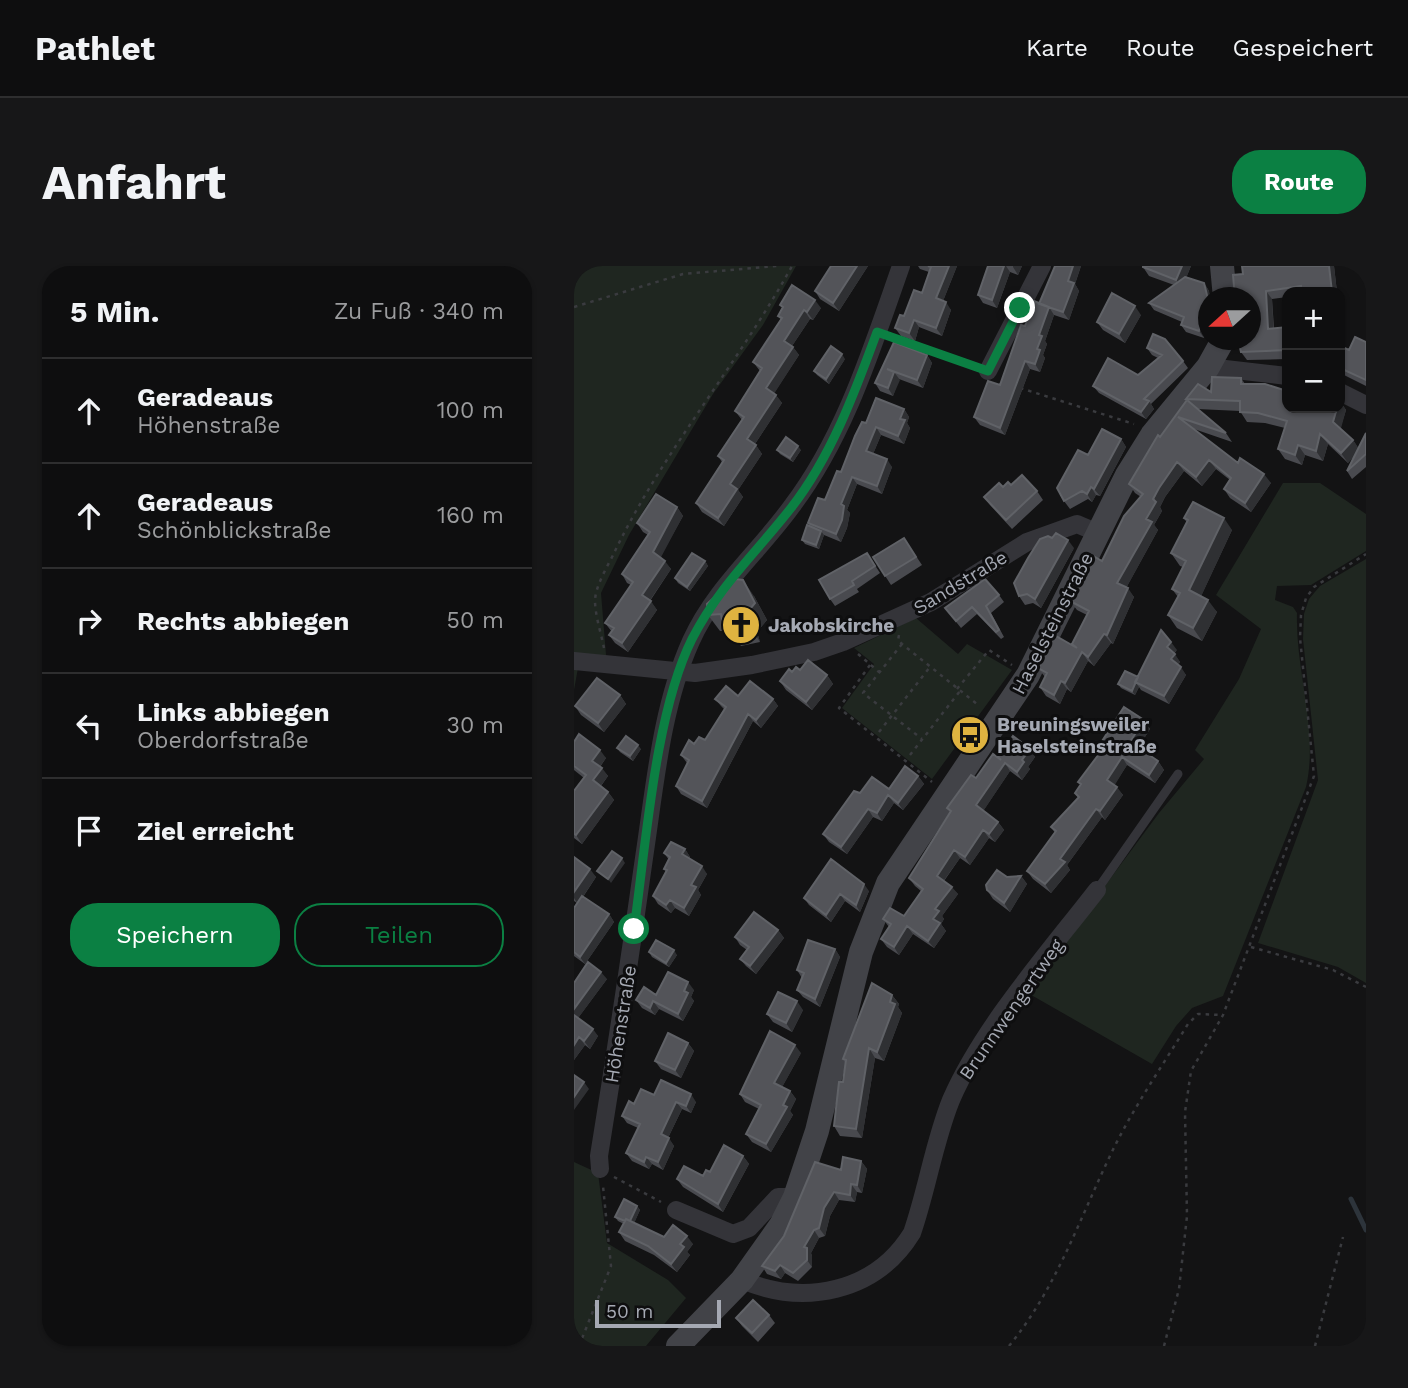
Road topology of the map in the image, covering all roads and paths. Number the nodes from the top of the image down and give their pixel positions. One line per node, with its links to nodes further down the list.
1 (777, 266): 7 (path)
2 (792, 266): 22 (path)
3 (901, 266): 8 (street, Höhenstraße)
4 (1042, 266): 11 (street)
5 (1222, 266): 6 (street)
6 (1224, 287)
7 (574, 307)
8 (877, 332): 11 (path); 25 (street, Höhenstraße)
9 (1217, 350): 10 (street, Haselsteinstraße)
10 (1208, 367): 12 (street); 16 (street, Haselsteinstraße)
11 (988, 371): 15 (path)
12 (1282, 375)
13 (1345, 394): 14 (street)
14 (1366, 405)
15 (1133, 424)
16 (1098, 533): 18 (street, Sandstraße); 27 (street, Haselsteinstraße)
17 (1366, 554): 37 (path)
18 (904, 615): 19 (path); 25 (street, Sandstraße)
19 (902, 644): 24 (path); 26 (path)
20 (856, 653): 23 (path)
21 (574, 661): 22 (street, Sandstraße)
22 (605, 661): 25 (street, Sandstraße)
23 (870, 664): 26 (path); 34 (path)
24 (930, 667): 28 (path); 30 (path)
25 (680, 672): 40 (street, Höhenstraße)
26 (879, 672): 30 (path)
27 (1028, 675): 28 (path); 41 (street, Haselsteinstraße)
28 (958, 690): 29 (path); 32 (path)
29 (977, 704)
30 (892, 716): 31 (path); 32 (path)
31 (880, 732)
32 (922, 739): 33 (path)
33 (910, 755)
34 (916, 769)
35 (1178, 774): 36 (lane)
36 (1097, 890): 44 (street, Brunnwengertweg)
37 (1251, 947): 38 (path); 39 (path)
38 (1366, 987)
39 (1223, 1015): 47 (path); 48 (path)
40 (600, 1169): 42 (path); 45 (path)
41 (794, 1196): 42 (street); 44 (street, Haselsteinstraße)
42 (676, 1210)
43 (1343, 1237): 49 (path)
44 (742, 1280): 46 (street, Haselsteinstraße)
45 (579, 1346)
46 (678, 1346)
47 (1009, 1346)
48 (1164, 1346)
49 (1315, 1346)

